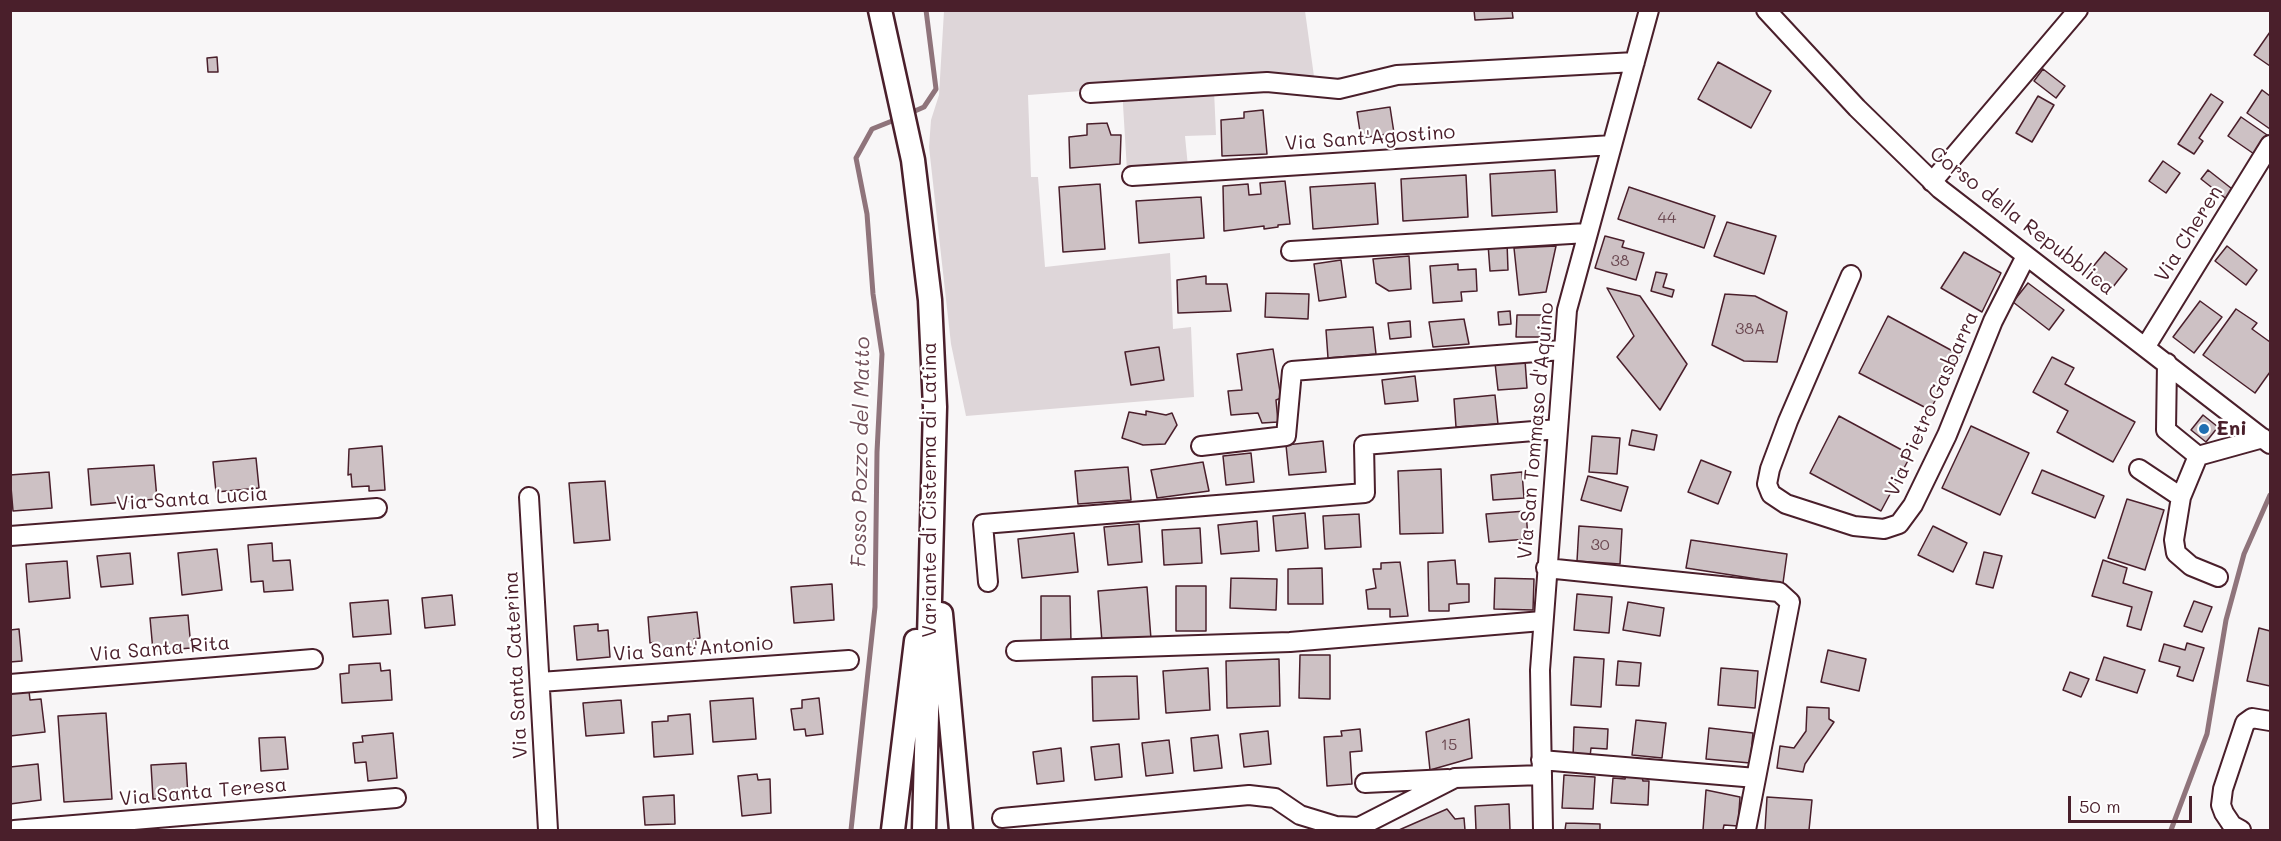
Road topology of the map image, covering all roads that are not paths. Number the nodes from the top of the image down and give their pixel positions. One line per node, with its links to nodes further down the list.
1 (880, 10): 26 (main road, Variante di Cisterna di Latina)
2 (1649, 10): 5 (street, Via San Tommaso d'Aquino)
3 (1766, 10): 10 (street, Corso della Repubblica)
4 (2078, 10): 10 (street)
5 (1635, 62): 6 (street); 8 (street, Via San Tommaso d'Aquino)
6 (1090, 93)
7 (2271, 145): 15 (street, Via Cheren)
8 (1612, 146): 9 (street, Via Sant'Agostino); 11 (street, Via San Tommaso d'Aquino)
9 (1132, 176)
10 (1932, 182): 13 (street, Corso della Repubblica)
11 (1587, 233): 12 (street); 16 (street, Via San Tommaso d'Aquino)
12 (1291, 251)
13 (2026, 256): 14 (street, Via Pietro Gasbarra); 15 (street, Corso della Repubblica)
14 (1851, 275)
15 (2146, 346): 17 (street, Corso della Repubblica)
16 (1562, 350): 18 (street, Via San Tommaso d'Aquino); 20 (street)
17 (2167, 363): 19 (street, Corso della Repubblica); 21 (street)
18 (1558, 429): 28 (street, Via San Tommaso d'Aquino); 30 (street)
19 (2267, 441): 21 (street)
20 (1201, 446)
21 (2198, 456): 24 (street)
22 (2139, 469): 24 (street)
23 (529, 497): 35 (street, Via Santa Caterina)
24 (2181, 497): 29 (street)
25 (377, 508): 27 (street, Via Santa Lucia)
26 (932, 515): 46 (main road); 47 (main road, Variante di Cisterna di Latina); 48 (main road)
27 (10, 536)
28 (1546, 568): 31 (street, Via San Tommaso d'Aquino); 40 (street)
29 (2218, 577)
30 (988, 582)
31 (1542, 621): 32 (street); 38 (street, Via San Tommaso d'Aquino)
32 (1017, 651)
33 (313, 659): 36 (street, Via Santa Rita)
34 (849, 660): 35 (street, Via Sant'Antonio)
35 (540, 682): 45 (street, Via Santa Caterina)
36 (10, 684)
37 (2271, 721): 51 (street)
38 (1541, 768): 39 (street); 40 (street); 49 (street, Via San Tommaso d'Aquino)
39 (1455, 778): 41 (street); 43 (street)
40 (1756, 778): 50 (street)
41 (1365, 783)
42 (396, 798): 44 (street, Via Santa Teresa)
43 (1002, 818)
44 (14, 831)
45 (548, 831)
46 (893, 831)
47 (924, 831)
48 (961, 831)
49 (1542, 831)
50 (1746, 831)
51 (2241, 831)

